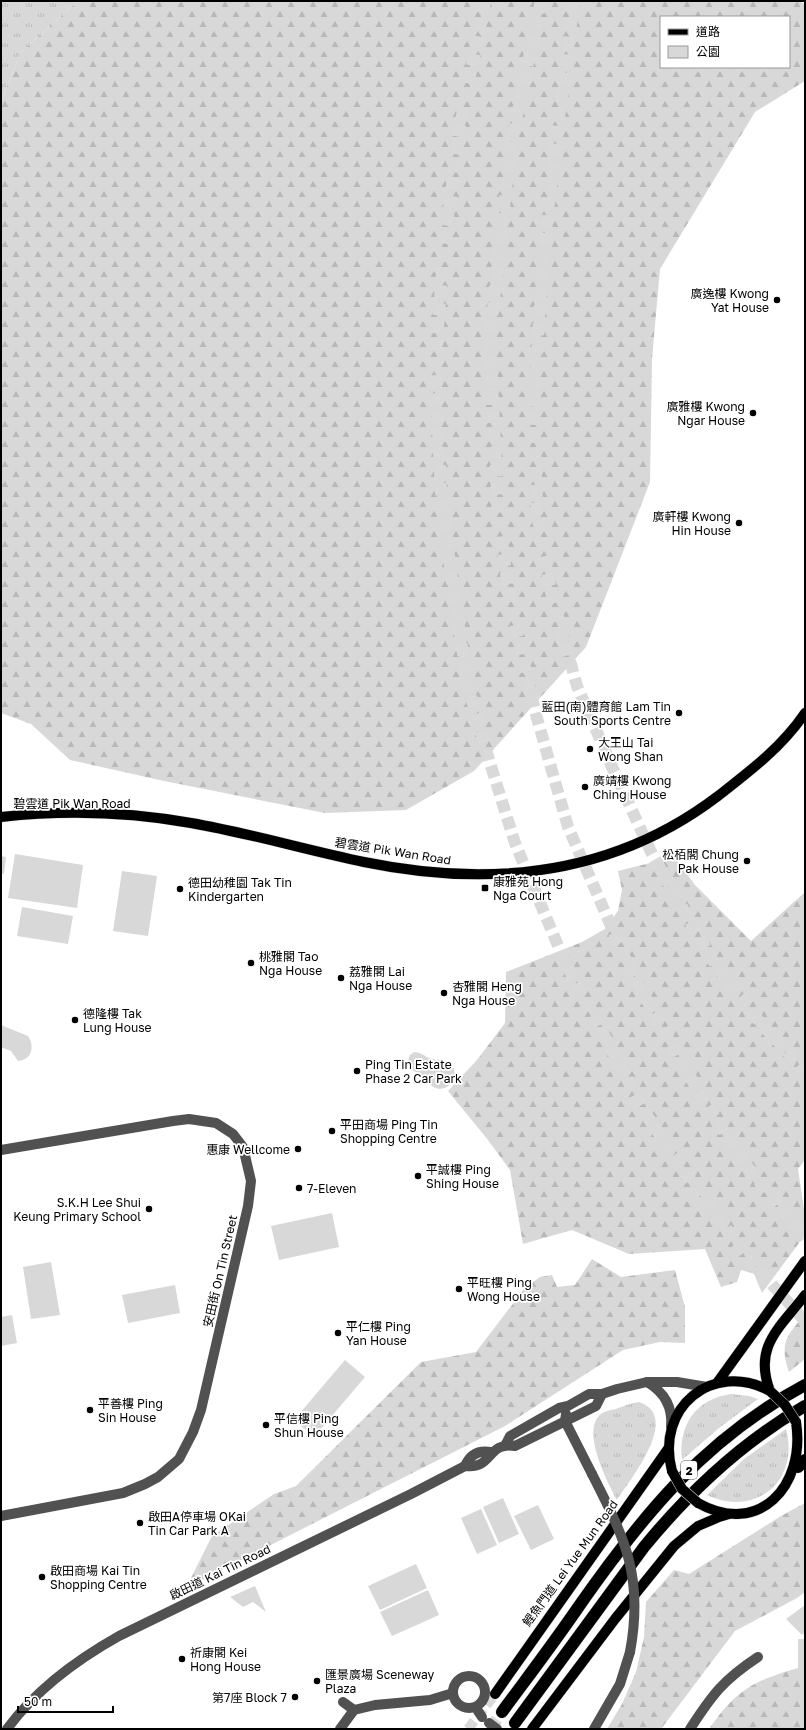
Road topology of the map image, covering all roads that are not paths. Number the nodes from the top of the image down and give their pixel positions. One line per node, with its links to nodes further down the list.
1 (805, 713): 2 (main road, 碧雲道 Pik Wan Road)
2 (1, 817)
3 (1, 1150): 20 (street, 安田街 On Tin Street)
4 (805, 1261): 7 (main road)
5 (805, 1295): 10 (main road)
6 (647, 1382): 9 (street, 啟田道 Kai Tin Road); 11 (street, 啟田道 Kai Tin Road); 15 (street)
7 (717, 1383): 9 (main road); 10 (main road)
8 (805, 1385): 27 (highway, 2)
9 (706, 1387): 15 (main road)
10 (770, 1391): 18 (main road, bridge)
11 (602, 1394): 12 (street, 啟田道 Kai Tin Road); 14 (street, 啟田道 Kai Tin Road)
12 (568, 1406): 14 (street); 16 (street, 啟田道 Kai Tin Road)
13 (805, 1406): 28 (highway, 2)
14 (565, 1421): 16 (street, 啟田道 Kai Tin Road); 33 (street, bridge)
15 (671, 1427): 17 (main road)
16 (506, 1444): 29 (street, 啟田道 Kai Tin Road)
17 (668, 1449): 19 (main road, bridge); 23 (main road, 鯉魚門道 Lei Yue Mun Road)
18 (802, 1463): 19 (main road)
19 (729, 1514): 32 (main road)
20 (1, 1516)
21 (758, 1657): 34 (street)
22 (453, 1693): 25 (street); 25 (street); 26 (street)
23 (495, 1694)
24 (342, 1702): 26 (street)
25 (475, 1706): 31 (street, bridge)
26 (354, 1710): 30 (street)
27 (502, 1712)
28 (515, 1723)
29 (7, 1729)
30 (340, 1729)
31 (497, 1729)
32 (532, 1729)
33 (594, 1729)
34 (690, 1729)

